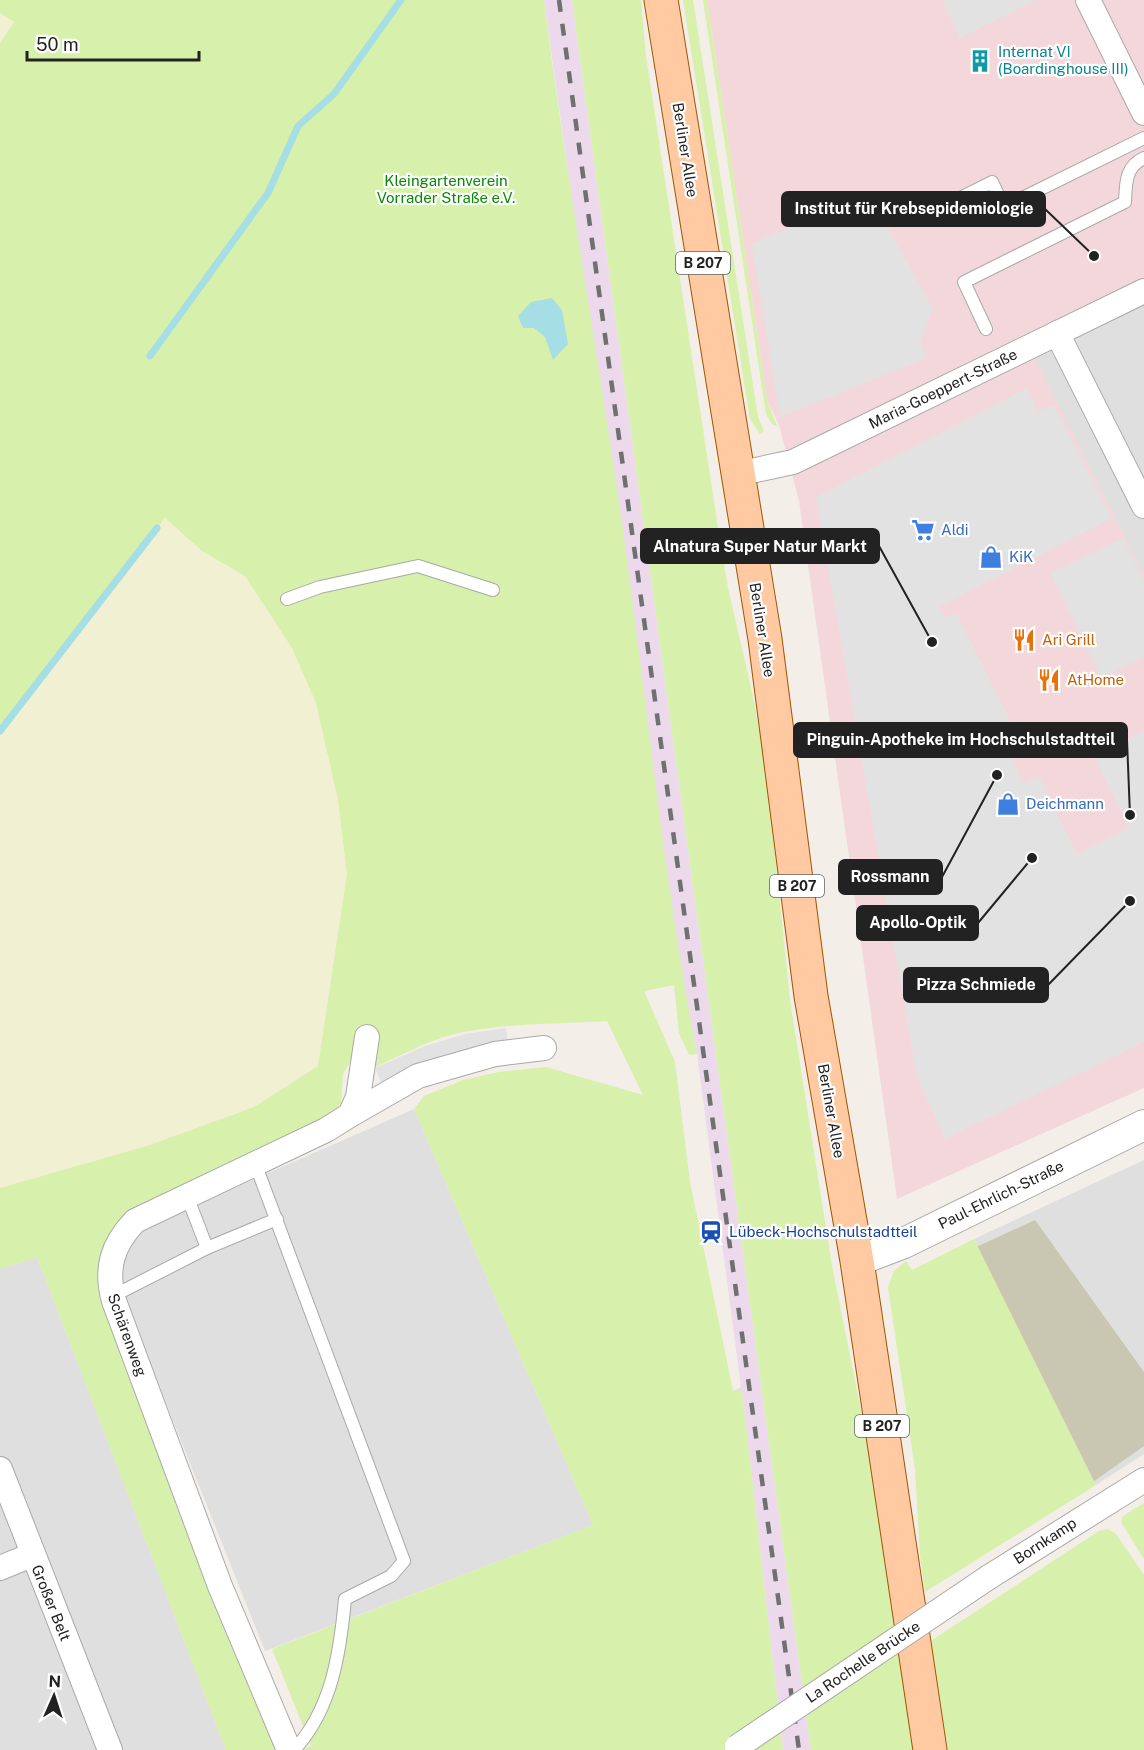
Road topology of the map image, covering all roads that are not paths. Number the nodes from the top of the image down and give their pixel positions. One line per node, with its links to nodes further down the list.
1 (662, 0): 10 (main road, Berliner Allee / B 207)
2 (1088, 0): 3 (street)
3 (1144, 113)
4 (1144, 138): 6 (lane)
5 (1144, 158): 8 (lane)
6 (930, 213)
7 (1144, 291): 9 (street, Maria-Goeppert-Straße)
8 (986, 328)
9 (1057, 333): 10 (street, Maria-Goeppert-Straße); 11 (street)
10 (737, 474): 22 (main road, Berliner Allee / B 207)
11 (1144, 506)
12 (493, 590): 13 (lane)
13 (287, 599)
14 (367, 1036): 16 (street)
15 (544, 1048): 16 (street, Schärenweg)
16 (350, 1115): 18 (street, Schärenweg)
17 (1144, 1125): 22 (street, Paul-Ehrlich-Straße)
18 (255, 1163): 19 (street, Schärenweg); 20 (lane)
19 (187, 1196): 21 (lane); 23 (street, Schärenweg)
20 (277, 1219): 21 (lane); 32 (lane)
21 (207, 1248): 23 (lane)
22 (856, 1261): 33 (main road, B 207)
23 (112, 1296): 31 (street, Schärenweg)
24 (0, 1469): 26 (street)
25 (1144, 1480): 28 (street, Bornkamp)
26 (32, 1555): 27 (street, Großer Belt); 30 (street, Großer Belt)
27 (0, 1568)
28 (989, 1577): 29 (street, La Rochelle Brücke, bridge)
29 (734, 1748)
30 (110, 1750)
31 (289, 1750)
32 (294, 1750)
33 (930, 1750)

